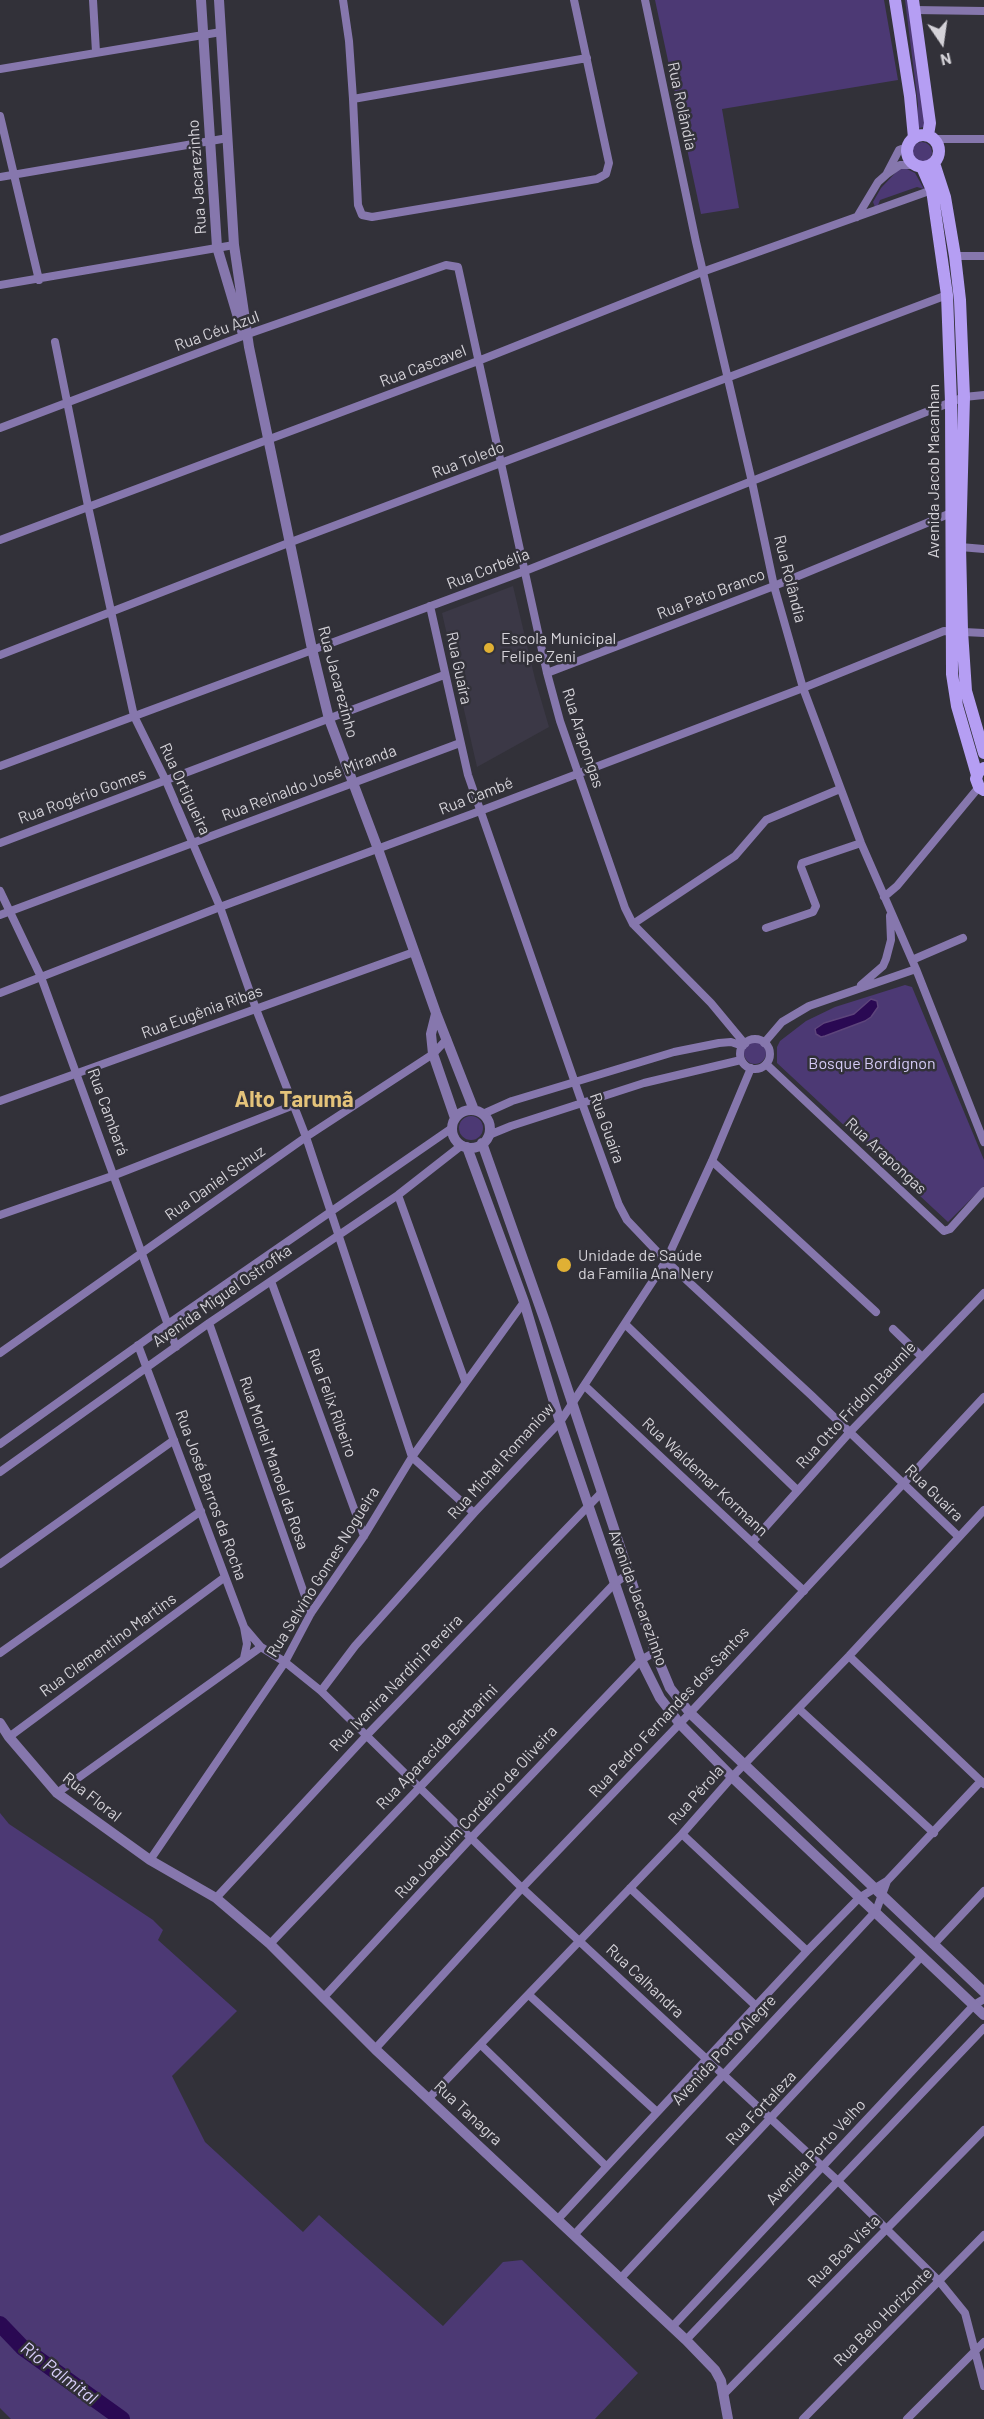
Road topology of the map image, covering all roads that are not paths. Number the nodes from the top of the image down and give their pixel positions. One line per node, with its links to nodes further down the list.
1 (93, 0): 12 (street)
2 (201, 0): 11 (street, Rua Jacarezinho)
3 (219, 0): 10 (street, Rua Jacarezinho)
4 (343, 0): 15 (street)
5 (574, 0): 13 (street)
6 (645, 0): 34 (street, Rua Rolândia)
7 (895, 0): 21 (main road)
8 (914, 5): 9 (street); 17 (main road)
9 (984, 11)
10 (221, 32): 11 (street); 18 (street, Rua Jacarezinho)
11 (204, 34): 12 (street); 20 (street, Rua Jacarezinho)
12 (96, 52): 14 (street)
13 (587, 58): 15 (street); 15 (street)
14 (0, 69)
15 (353, 99)
16 (0, 116): 25 (street)
17 (931, 137): 19 (street); 21 (main road); 22 (main road)
18 (228, 138): 20 (street); 29 (street, Rua Jacarezinho)
19 (984, 139)
20 (210, 142): 25 (street); 30 (street, Rua Jacarezinho)
21 (911, 142): 23 (main road); 24 (street)
22 (934, 163): 23 (main road); 31 (main road, Avenida Jacob Macanhan)
23 (918, 166): 24 (street); 27 (main road, Avenida Jacob Macanhan)
24 (887, 174): 28 (street)
25 (14, 175): 26 (street); 35 (street)
26 (0, 177)
27 (932, 190): 28 (street, Rua Cascavel); 37 (main road, Avenida Jacob Macanhan)
28 (856, 217): 34 (street, Rua Cascavel)
29 (234, 245): 30 (street); 38 (street, Rua Jacarezinho)
30 (217, 247): 35 (street); 38 (street, Rua Jacarezinho)
31 (955, 256): 32 (street); 43 (main road, Avenida Jacob Macanhan)
32 (984, 256)
33 (446, 266): 38 (street, Rua Céu Azul); 40 (street, Rua Arapongas)
34 (702, 272): 40 (street, Rua Cascavel); 41 (street, Rua Rolândia)
35 (39, 280): 36 (street)
36 (0, 285)
37 (947, 294): 41 (street, Rua Toledo); 44 (main road, Avenida Jacob Macanhan)
38 (246, 335): 45 (street, Rua Céu Azul); 47 (street, Rua Jacarezinho)
39 (55, 342): 45 (street, Rua Ortigueira)
40 (478, 361): 47 (street, Rua Cascavel); 48 (street, Rua Arapongas)
41 (728, 377): 48 (street, Rua Toledo); 49 (street, Rua Rolândia)
42 (984, 394): 43 (street, Rua Corbélia)
43 (964, 397): 44 (street, Rua Corbélia); 54 (main road, Avenida Jacob Macanhan)
44 (951, 402): 49 (street, Rua Corbélia); 51 (main road, Avenida Jacob Macanhan)
45 (68, 403): 46 (street, Rua Céu Azul); 50 (street, Rua Ortigueira)
46 (0, 428)
47 (268, 440): 50 (street, Rua Cascavel); 53 (street, Rua Jacarezinho)
48 (501, 463): 53 (street, Rua Toledo); 56 (street, Rua Arapongas)
49 (752, 482): 56 (street, Rua Corbélia); 57 (street, Rua Rolândia)
50 (88, 506): 52 (street, Rua Cascavel); 59 (street, Rua Ortigueira)
51 (951, 513): 57 (street, Rua Pato Branco); 60 (main road, Avenida Jacob Macanhan)
52 (0, 540)
53 (291, 542): 59 (street, Rua Toledo); 62 (street, Rua Jacarezinho)
54 (960, 548): 55 (street); 60 (main road, Avenida Jacob Macanhan)
55 (984, 549)
56 (525, 571): 58 (street, Rua Corbélia); 64 (street, Rua Arapongas)
57 (774, 586): 64 (street, Rua Pato Branco); 66 (street, Rua Rolândia)
58 (430, 606): 62 (street, Rua Corbélia); 65 (street, Rua Guaíra)
59 (112, 613): 63 (street, Rua Toledo); 67 (street, Rua Ortigueira)
60 (956, 631): 61 (street); 66 (street, Rua Cambé); 70 (main road, Avenida Jacob Macanhan); 75 (main road, Avenida Jacob Macanhan)
61 (984, 633)
62 (312, 649): 67 (street, Rua Corbélia); 68 (street, Rua Jacarezinho)
63 (0, 655)
64 (547, 673): 72 (street, Rua Arapongas)
65 (444, 675): 68 (street, Rua Rogério Gomes); 69 (street, Rua Guaíra)
66 (803, 688): 72 (street, Rua Cambé); 76 (street, Rua Rolândia)
67 (134, 716): 71 (street, Rua Corbélia); 73 (street, Rua Ortigueira)
68 (329, 719): 73 (street, Rua Rogério Gomes); 74 (street, Rua Jacarezinho)
69 (460, 743): 74 (street, Rua Reinaldo José Miranda); 77 (street, Rua Guaíra)
70 (984, 753)
71 (0, 766)
72 (579, 772): 77 (street, Rua Cambé); 88 (street, Rua Arapongas)
73 (166, 781): 78 (street, Rua Rogério Gomes); 79 (street, Rua Ortigueira)
74 (351, 782): 79 (street, Rua Reinaldo José Miranda); 81 (street, Rua Jacarezinho)
75 (982, 783): 83 (street)
76 (840, 789): 80 (street, Rua Rolândia); 88 (street)
77 (480, 812): 81 (street, Rua Cambé); 106 (street, Rua Guaíra)
78 (0, 843)
79 (193, 843): 84 (street, Rua Ortigueira); 86 (street, Rua Reinaldo José Miranda)
80 (861, 843): 83 (street, Rua Rolândia); 89 (street)
81 (378, 849): 84 (street, Rua Cambé); 91 (street, Rua Jacarezinho)
82 (0, 891): 86 (street, Rua Cambará)
83 (884, 897): 85 (street, Rua Rolândia)
84 (220, 907): 93 (street, Rua Cambé); 96 (street, Rua Ortigueira)
85 (890, 909): 92 (street, Rua Rolândia); 94 (street)
86 (9, 912): 87 (street, Rua Reinaldo José Miranda); 93 (street, Rua Cambará)
87 (0, 915)
88 (633, 924): 100 (street, Rua Arapongas)
89 (766, 928)
90 (963, 938): 92 (street)
91 (414, 952): 96 (street, Rua Eugênia Ribas); 97 (street, Rua Jacarezinho)
92 (914, 964): 94 (street); 114 (street, Rua Rolândia)
93 (41, 977): 95 (street, Rua Cambé); 105 (street, Rua Cambará)
94 (858, 987): 99 (street)
95 (0, 993)
96 (256, 1009): 105 (street, Rua Eugênia Ribas); 109 (street, Rua Ortigueira)
97 (436, 1014): 98 (street, Rua Jacarezinho); 101 (street, Rua Jacarezinho)
98 (447, 1039): 101 (street, Rua Daniel Schuz); 110 (street, Rua Jacarezinho)
99 (764, 1042): 100 (street); 103 (street)
100 (744, 1045): 102 (street); 106 (street)
101 (433, 1054): 111 (street, Rua Jacarezinho); 112 (street, Rua Daniel Schuz)
102 (741, 1060): 104 (street); 108 (street)
103 (766, 1064): 104 (street); 118 (street, Rua Arapongas)
104 (752, 1068): 116 (street, Rua Michel Romaniow)
105 (78, 1072): 107 (street, Rua Eugênia Ribas); 117 (street, Rua Cambará)
106 (575, 1081): 108 (street, Rua Guaíra); 110 (street)
107 (0, 1101)
108 (582, 1103): 113 (street); 124 (street, Rua Guaíra)
109 (294, 1105): 112 (street, Rua Ortigueira); 117 (street)
110 (479, 1112): 111 (street); 113 (street)
111 (454, 1123): 115 (street); 120 (street, Avenida Miguel Ostrofka)
112 (306, 1137): 120 (street, Rua Ortigueira); 123 (street, Rua Daniel Schuz)
113 (485, 1139): 115 (street); 141 (street, Avenida Jacarezinho)
114 (984, 1142)
115 (465, 1146): 119 (street, Avenida Miguel Ostrofka); 127 (street, Avenida Jacarezinho)
116 (712, 1161): 124 (street, Rua Michel Romaniow); 128 (street)
117 (115, 1174): 121 (street); 123 (street, Rua Cambará)
118 (984, 1191)
119 (398, 1194): 122 (street, Avenida Miguel Ostrofka); 138 (street)
120 (330, 1212): 122 (street, Rua Ortigueira); 130 (street, Avenida Miguel Ostrofka)
121 (0, 1215)
122 (338, 1234): 125 (street, Avenida Miguel Ostrofka); 146 (street, Rua Ortigueira)
123 (142, 1253): 130 (street, Rua Cambará); 135 (street, Rua Daniel Schuz)
124 (666, 1261): 131 (street, Rua Michel Romaniow); 143 (street, Rua Guaíra)
125 (272, 1281): 129 (street, Avenida Miguel Ostrofka); 155 (street, Rua Felix Ribeiro)
126 (984, 1293): 136 (street, Rua Otto Fridoln Baumle)
127 (524, 1302): 138 (street, Rua Selvino Gomes Nogueira); 142 (street, Avenida Jacarezinho)
128 (876, 1312)
129 (209, 1323): 134 (street, Avenida Miguel Ostrofka); 163 (street, Rua Morlei Manoel da Rosa)
130 (168, 1324): 133 (street, Avenida Miguel Ostrofka); 134 (street, Rua Cambará)
131 (625, 1324): 139 (street, Rua Michel Romaniow); 149 (street)
132 (893, 1329): 136 (street)
133 (138, 1345): 137 (street, Rua José Barros da Rocha); 145 (street, Avenida Miguel Ostrofka)
134 (176, 1347): 137 (street, Avenida Miguel Ostrofka)
135 (0, 1353)
136 (922, 1357): 143 (street, Rua Otto Fridoln Baumle)
137 (148, 1366): 144 (street, Rua José Barros da Rocha); 147 (street, Avenida Miguel Ostrofka)
138 (465, 1381): 146 (street, Rua Selvino Gomes Nogueira)
139 (585, 1386): 141 (street, Rua Michel Romaniow); 157 (street, Rua Waldemar Kormann)
140 (984, 1397): 148 (street, Rua Pedro Fernandes dos Santos)
141 (572, 1404): 142 (street, Rua Michel Romaniow); 150 (street, Avenida Jacarezinho)
142 (560, 1422): 151 (street, Avenida Jacarezinho); 154 (street, Rua Michel Romaniow)
143 (850, 1432): 148 (street, Rua Guaíra); 149 (street, Rua Otto Fridoln Baumle)
144 (174, 1440): 153 (street, Rua José Barros da Rocha); 158 (street)
145 (0, 1444)
146 (412, 1458): 154 (street); 155 (street, Rua Selvino Gomes Nogueira)
147 (0, 1472)
148 (903, 1484): 156 (street, Rua Guaíra); 162 (street, Rua Pedro Fernandes dos Santos)
149 (797, 1490): 157 (street, Rua Otto Fridoln Baumle)
150 (602, 1492): 151 (street, Rua Ivanira Nardini Pereira); 159 (street, Avenida Jacarezinho)
151 (589, 1503): 161 (street, Avenida Jacarezinho); 177 (street, Rua Ivanira Nardini Pereira)
152 (984, 1510): 156 (street, Rua Pérola)
153 (201, 1511): 160 (street, Rua José Barros da Rocha); 167 (street)
154 (474, 1513): 172 (street, Rua Michel Romaniow)
155 (364, 1536): 163 (street, Rua Selvino Gomes Nogueira)
156 (959, 1537): 168 (street, Rua Pérola)
157 (753, 1541): 162 (street, Rua Waldemar Kormann)
158 (0, 1564)
159 (628, 1574): 161 (street, Rua Aparecida Barbarini); 166 (street, Avenida Jacarezinho)
160 (225, 1577): 164 (street, Rua José Barros da Rocha); 178 (street, Rua Clementino Martins)
161 (615, 1583): 170 (street, Avenida Jacarezinho); 182 (street, Rua Aparecida Barbarini)
162 (804, 1591): 174 (street, Rua Pedro Fernandes dos Santos)
163 (311, 1613): 171 (street, Rua Selvino Gomes Nogueira)
164 (244, 1627): 165 (street, Rua Calhandra); 169 (street, Rua José Barros da Rocha)
165 (261, 1647): 169 (street); 171 (street, Rua Calhandra)
166 (654, 1652): 170 (street, Rua Joaquim Cordeiro de Oliveira); 174 (street, Avenida Jacarezinho)
167 (0, 1653)
168 (849, 1656): 173 (street, Rua Pérola); 181 (street)
169 (244, 1658): 183 (street)
170 (641, 1660): 176 (street, Avenida Jacarezinho); 186 (street, Rua Joaquim Cordeiro de Oliveira)
171 (285, 1662): 172 (street, Rua Calhandra); 187 (street, Rua Selvino Gomes Nogueira)
172 (321, 1691): 177 (street, Rua Calhandra)
173 (799, 1708): 179 (street, Rua Pérola); 184 (street)
174 (690, 1713): 176 (street, Rua Pedro Fernandes dos Santos); 179 (street, Avenida Jacarezinho)
175 (0, 1723): 178 (street, Rua Floral)
176 (680, 1724): 180 (street, Avenida Jacarezinho); 190 (street, Rua Pedro Fernandes dos Santos)
177 (367, 1735): 182 (street, Rua Calhandra); 194 (street, Rua Ivanira Nardini Pereira)
178 (9, 1737): 183 (street, Rua Floral)
179 (745, 1764): 180 (street, Rua Pérola); 189 (street, Avenida Jacarezinho)
180 (732, 1777): 185 (street, Rua Pérola); 195 (street, Avenida Jacarezinho)
181 (982, 1783): 184 (street, Avenida Porto Alegre)
182 (420, 1788): 186 (street, Rua Calhandra); 199 (street, Rua Aparecida Barbarini)
183 (57, 1793): 187 (street, Rua Floral)
184 (934, 1833): 188 (street, Avenida Porto Alegre)
185 (682, 1834): 191 (street, Rua Pérola); 200 (street)
186 (472, 1837): 190 (street, Rua Calhandra); 204 (street, Rua Joaquim Cordeiro de Oliveira)
187 (150, 1860): 194 (street, Rua Tanagra)
188 (886, 1881): 189 (street, Avenida Porto Alegre); 193 (street, Avenida Porto Alegre)
189 (874, 1887): 193 (street, Avenida Jacarezinho); 195 (street, Avenida Porto Alegre)
190 (522, 1888): 197 (street, Rua Calhandra); 210 (street, Rua Pedro Fernandes dos Santos)
191 (630, 1888): 197 (street, Rua Pérola); 206 (street)
192 (984, 1891): 198 (street)
193 (883, 1895): 196 (street, Avenida Porto Alegre); 198 (street, Avenida Jacarezinho)
194 (216, 1898): 199 (street, Rua Tanagra)
195 (860, 1898): 196 (street, Avenida Jacarezinho); 200 (street, Avenida Porto Alegre)
196 (876, 1911): 201 (street, Avenida Jacarezinho); 212 (street, Avenida Porto Alegre)
197 (579, 1941): 203 (street, Rua Pérola); 211 (street, Rua Calhandra)
198 (934, 1942): 202 (street, Avenida Jacarezinho)
199 (270, 1944): 204 (street, Rua Tanagra)
200 (807, 1951): 206 (street, Avenida Porto Alegre)
201 (922, 1956): 205 (street, Avenida Jacarezinho); 215 (street, Rua Fortaleza)
202 (984, 1992)
203 (529, 1995): 209 (street, Rua Pérola); 214 (street)
204 (323, 1998): 210 (street, Rua Tanagra)
205 (979, 2002): 207 (street, Avenida Jacarezinho); 218 (street, Avenida Porto Velho)
206 (756, 2006): 211 (street, Avenida Porto Alegre)
207 (984, 2015)
208 (984, 2028): 219 (street)
209 (482, 2044): 213 (street, Rua Pérola); 217 (street)
210 (375, 2049): 213 (street, Rua Tanagra)
211 (706, 2059): 212 (street, Rua Calhandra); 214 (street, Avenida Porto Alegre)
212 (723, 2074): 215 (street, Rua Calhandra); 222 (street, Avenida Porto Alegre)
213 (429, 2098): 220 (street, Rua Tanagra)
214 (657, 2112): 217 (street, Avenida Porto Alegre)
215 (770, 2120): 218 (street, Rua Calhandra); 224 (street, Rua Fortaleza)
216 (984, 2130): 221 (street, Rua Boa Vista)
217 (606, 2166): 220 (street, Avenida Porto Alegre)
218 (822, 2167): 219 (street, Rua Calhandra); 226 (street, Avenida Porto Velho)
219 (839, 2182): 221 (street, Rua Calhandra); 227 (street)
220 (558, 2218): 222 (street, Rua Tanagra)
221 (886, 2230): 225 (street, Rua Calhandra); 231 (street, Rua Boa Vista)
222 (574, 2235): 224 (street, Rua Tanagra)
223 (984, 2235): 225 (street, Rua Belo Horizonte)
224 (621, 2279): 226 (street, Rua Tanagra)
225 (939, 2281): 229 (street, Rua Calhandra); 233 (street, Rua Belo Horizonte)
226 (672, 2327): 227 (street, Rua Tanagra)
227 (686, 2340): 231 (street, Rua Tanagra)
228 (984, 2342): 229 (street)
229 (974, 2351): 230 (street, Rua Calhandra); 234 (street)
230 (984, 2386)
231 (725, 2393): 232 (street, Rua Tanagra)
232 (728, 2419)
233 (802, 2419)
234 (907, 2419)

